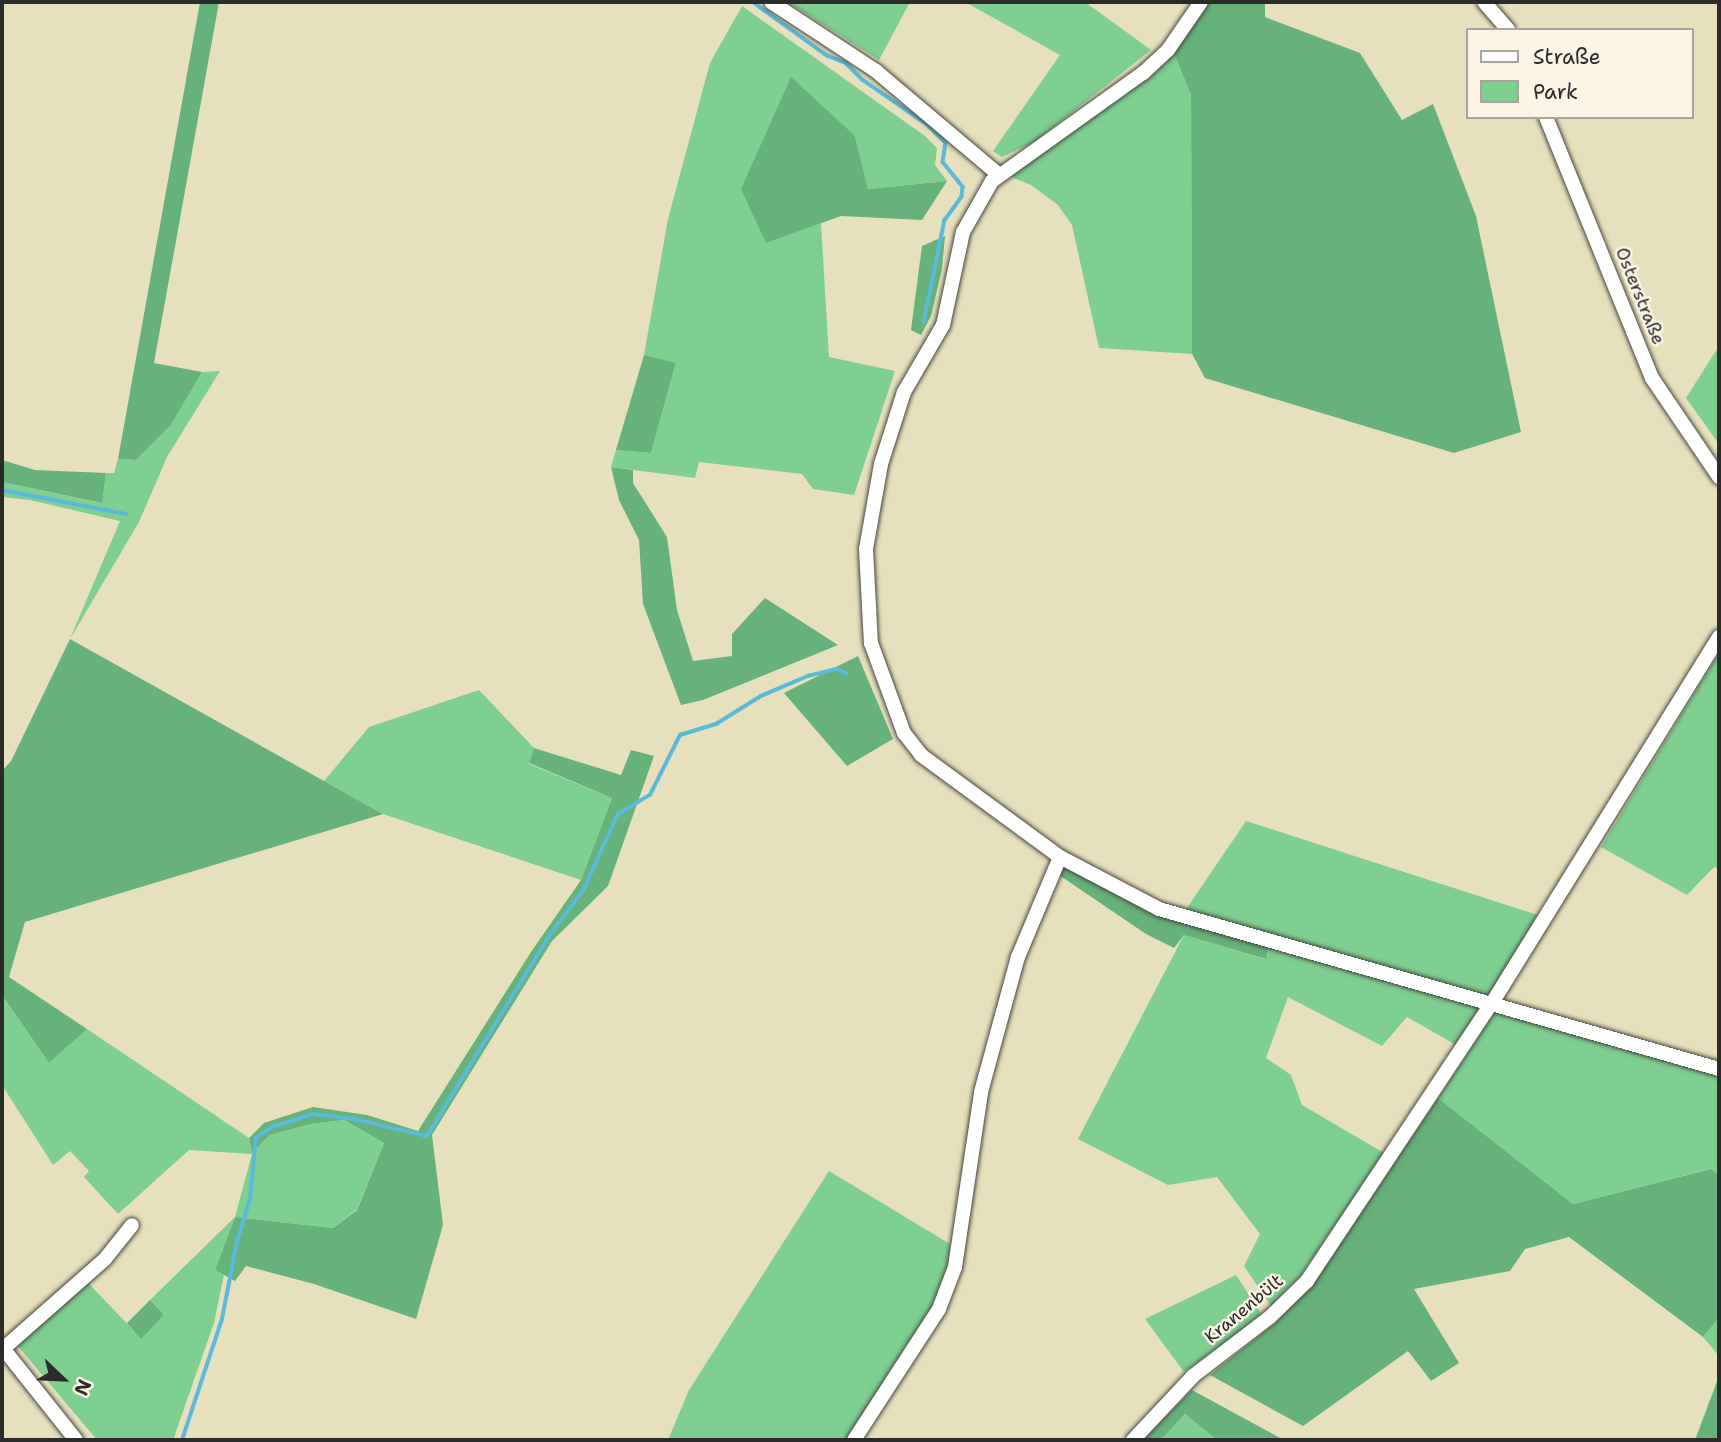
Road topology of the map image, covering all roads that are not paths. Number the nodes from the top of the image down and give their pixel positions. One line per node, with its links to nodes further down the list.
1 (771, 2): 6 (street)
2 (1201, 2): 6 (street)
3 (1484, 2): 4 (street)
4 (1506, 28)
5 (1547, 119): 7 (street, Osterstraße)
6 (999, 175): 9 (street)
7 (1719, 477)
8 (1719, 637): 10 (street, Kranenbült)
9 (1060, 857): 10 (street); 15 (street)
10 (1492, 1003): 11 (street); 16 (street, Kranenbült)
11 (1719, 1069)
12 (132, 1225): 13 (street)
13 (3, 1348): 14 (street)
14 (76, 1440)
15 (854, 1440)
16 (1133, 1440)

